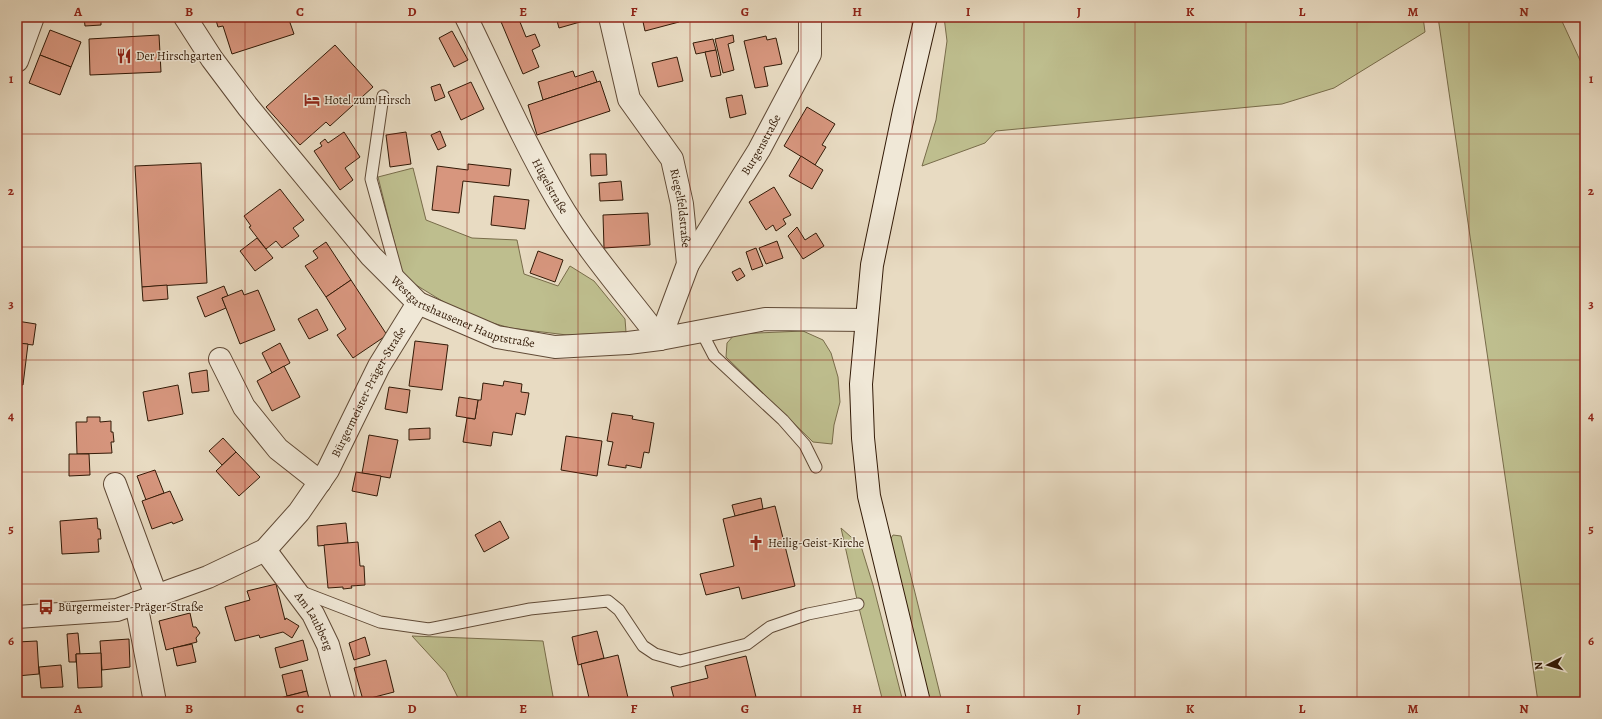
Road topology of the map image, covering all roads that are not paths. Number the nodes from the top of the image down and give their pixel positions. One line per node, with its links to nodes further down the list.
1 (33, 17): 7 (street)
2 (185, 17): 10 (street, Westgartshausener Hauptstraße)
3 (466, 17): 14 (street, Hügelstraße)
4 (610, 17): 9 (street, Riegelfeldstraße)
5 (810, 17): 9 (street, Burgenstraße)
6 (926, 17): 12 (street)
7 (17, 61)
8 (383, 96): 10 (lane)
9 (688, 264): 14 (street, Riegelfeldstraße)
10 (400, 286): 11 (street, Westgartshausener Hauptstraße)
11 (418, 303): 14 (street, Westgartshausener Hauptstraße); 17 (street, Bürgermeister-Präger-Straße)
12 (866, 320): 13 (street, Westgartshausener Hauptstraße); 26 (street)
13 (701, 331): 14 (street, Westgartshausener Hauptstraße); 16 (lane)
14 (660, 339)
15 (220, 359): 17 (street)
16 (816, 467)
17 (320, 482): 19 (street, Bürgermeister-Präger-Straße)
18 (115, 484): 21 (street)
19 (265, 550): 20 (street, Am Laubberg); 21 (street, Bürgermeister-Präger-Straße)
20 (294, 589): 22 (lane); 25 (street, Am Laubberg)
21 (146, 599): 23 (street, Bürgermeister-Präger-Straße); 24 (street)
22 (858, 604)
23 (17, 617)
24 (155, 702)
25 (344, 702)
26 (918, 702)

